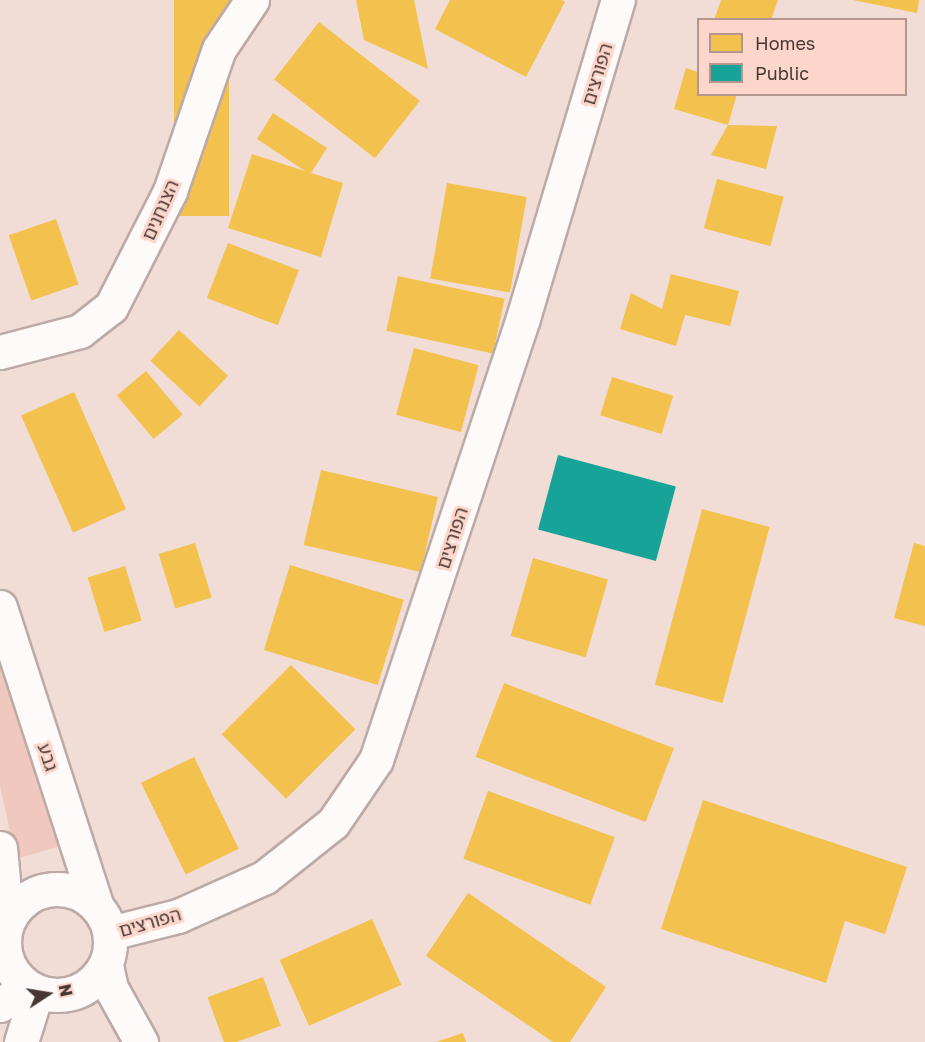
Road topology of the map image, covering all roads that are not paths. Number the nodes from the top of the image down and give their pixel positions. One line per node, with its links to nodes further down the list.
1 (252, 0): 3 (street, הצנחנים)
2 (618, 0): 6 (street, הפורצים)
3 (0, 352)
4 (0, 607): 6 (street, גבע)
5 (0, 848): 7 (street)
6 (105, 935): 7 (street); 8 (street); 11 (street, גבע)
7 (4, 943): 8 (street)
8 (32, 989): 9 (street); 10 (street)
9 (0, 1005)
10 (21, 1042)
11 (141, 1042)

